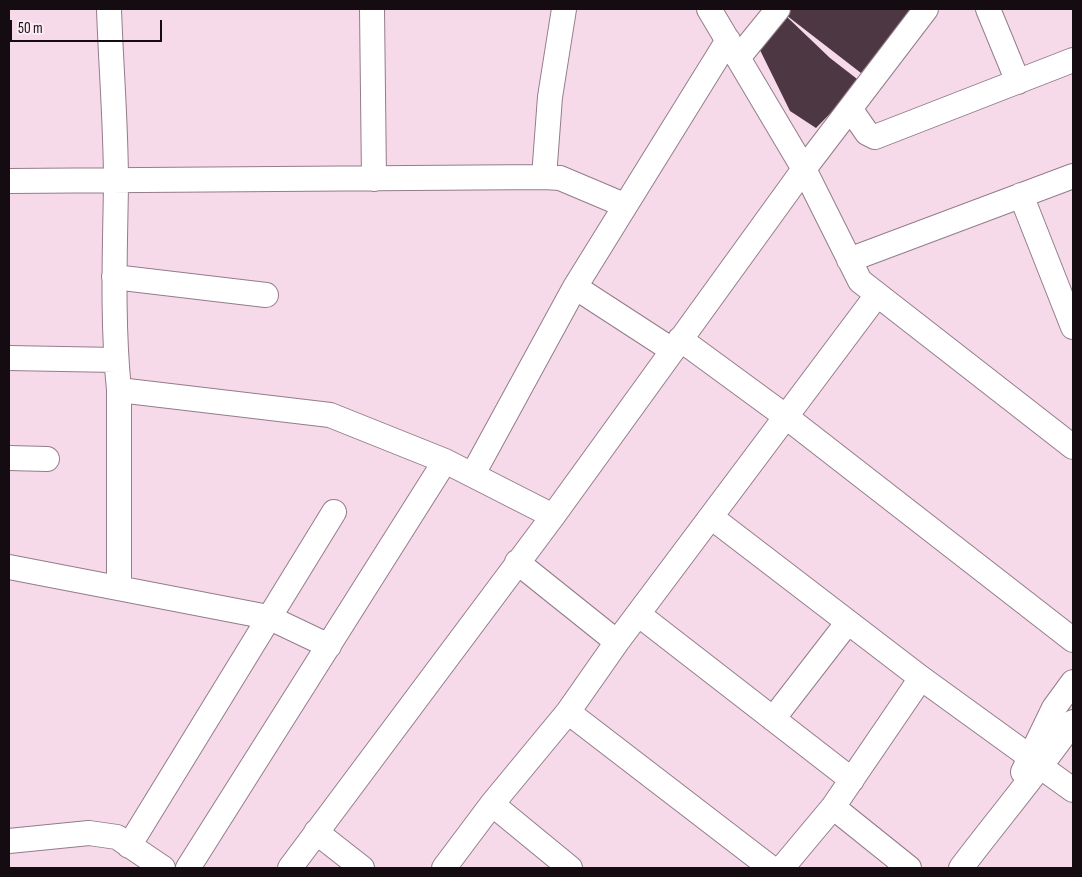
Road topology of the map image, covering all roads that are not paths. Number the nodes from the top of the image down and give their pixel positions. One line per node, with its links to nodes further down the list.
1 (109, 9): 17 (street)
2 (372, 9): 15 (street)
3 (564, 9): 14 (street)
4 (709, 9): 8 (street)
5 (778, 9): 8 (street)
6 (926, 9): 11 (street)
7 (988, 9): 10 (street)
8 (733, 49): 12 (street); 19 (street)
9 (1073, 60): 10 (street)
10 (1018, 82): 11 (street)
11 (851, 110): 12 (street)
12 (804, 169): 20 (street); 26 (street)
13 (1073, 176): 18 (street)
14 (544, 177): 15 (street); 19 (street)
15 (374, 179): 17 (street)
16 (9, 181): 17 (street)
17 (116, 182): 21 (street)
18 (1021, 195): 20 (street); 25 (street)
19 (624, 205): 22 (street)
20 (849, 260): 24 (street)
21 (114, 278): 23 (street); 28 (street)
22 (575, 288): 26 (street); 35 (street)
23 (266, 295)
24 (877, 295): 30 (street); 31 (street)
25 (1073, 327)
26 (676, 345): 30 (street); 37 (street)
27 (9, 358): 28 (street)
28 (116, 360): 29 (street)
29 (119, 390): 34 (street); 41 (street)
30 (785, 416): 38 (street); 45 (street)
31 (1073, 447)
32 (9, 458): 33 (street)
33 (47, 459)
34 (445, 460): 35 (street); 47 (street)
35 (473, 474): 37 (street)
36 (334, 512): 43 (street)
37 (553, 516): 39 (street)
38 (711, 517): 42 (street); 44 (street)
39 (517, 562): 46 (street); 58 (street)
40 (9, 567): 41 (street)
41 (118, 587): 43 (street)
42 (638, 614): 46 (street); 51 (street)
43 (268, 617): 47 (street); 60 (street)
44 (848, 622): 48 (street); 51 (street)
45 (1073, 640)
46 (617, 642): 50 (street)
47 (329, 646): 63 (street)
48 (921, 678): 53 (street); 54 (street)
49 (1073, 682): 53 (street)
50 (568, 712): 56 (street); 68 (street)
51 (773, 719): 54 (street)
52 (1073, 722): 53 (street)
53 (1036, 762): 55 (street); 61 (street)
54 (852, 780): 57 (street)
55 (1073, 790)
56 (492, 804): 66 (street); 67 (street)
57 (833, 807): 69 (street); 70 (street)
58 (316, 832): 64 (street); 65 (street)
59 (9, 841): 60 (street)
60 (129, 846): 62 (street)
61 (966, 867)
62 (164, 868)
63 (188, 868)
64 (290, 868)
65 (362, 868)
66 (444, 868)
67 (570, 868)
68 (771, 868)
69 (782, 868)
70 (909, 868)

